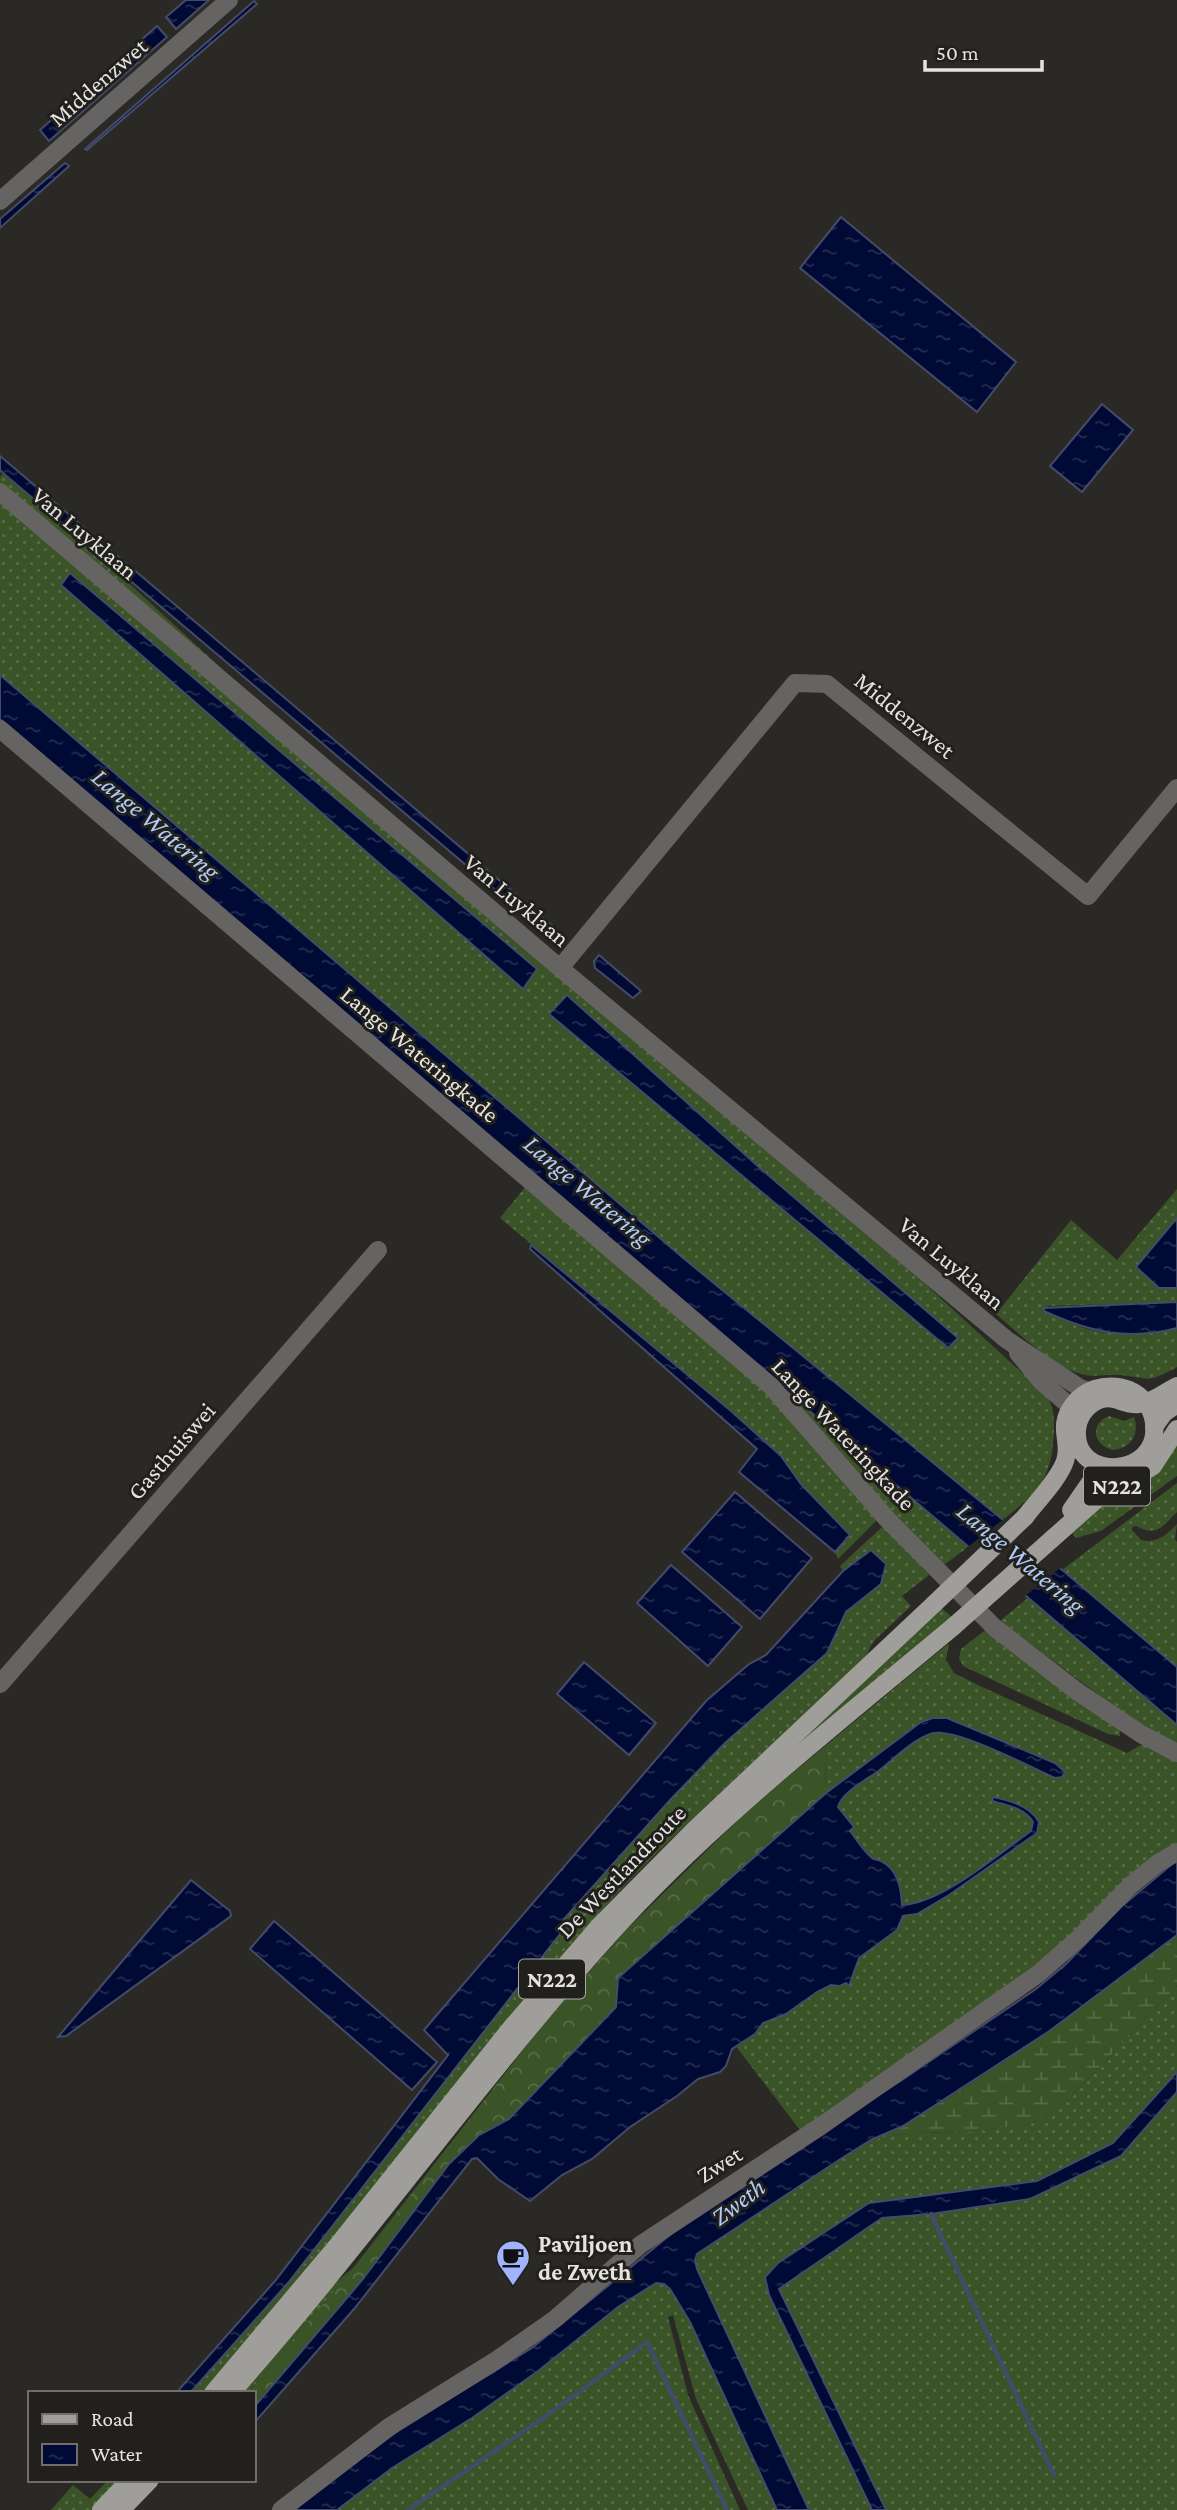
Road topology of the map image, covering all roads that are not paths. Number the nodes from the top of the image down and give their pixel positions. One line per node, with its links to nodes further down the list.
1 (229, 0): 2 (street, Middenzwet)
2 (0, 201)
3 (0, 492): 6 (street, Van Luyklaan)
4 (0, 729): 22 (street, Lange Wateringkade)
5 (1177, 788): 6 (street, Middenzwet)
6 (560, 968): 8 (street, Van Luyklaan)
7 (378, 1250): 21 (street, Gasthuiswei)
8 (1007, 1340): 12 (street, Van Luyklaan); 15 (street, Van Luyklaan)
9 (1177, 1375): 11 (main road)
10 (1177, 1386): 13 (main road)
11 (1132, 1390): 12 (main road); 13 (main road)
12 (1090, 1391): 15 (main road)
13 (1146, 1402): 15 (main road); 16 (main road)
14 (1177, 1404): 16 (main road, N222)
15 (1075, 1414): 18 (main road, N222)
16 (1154, 1427): 19 (main road, N222)
17 (1177, 1429): 20 (main road, De Westlandroute / N222)
18 (1074, 1450): 19 (main road, N222); 24 (main road, De Westlandroute / N222, bridge)
19 (1105, 1467): 20 (main road, De Westlandroute / N222)
20 (1052, 1539): 25 (main road, De Westlandroute / N222, bridge)
21 (0, 1684)
22 (1177, 1754)
23 (1177, 1852): 30 (street, Zwet)
24 (215, 2391)
25 (233, 2391)
26 (128, 2482): 28 (main road)
27 (148, 2482): 29 (main road)
28 (101, 2510)
29 (121, 2510)
30 (281, 2510)

